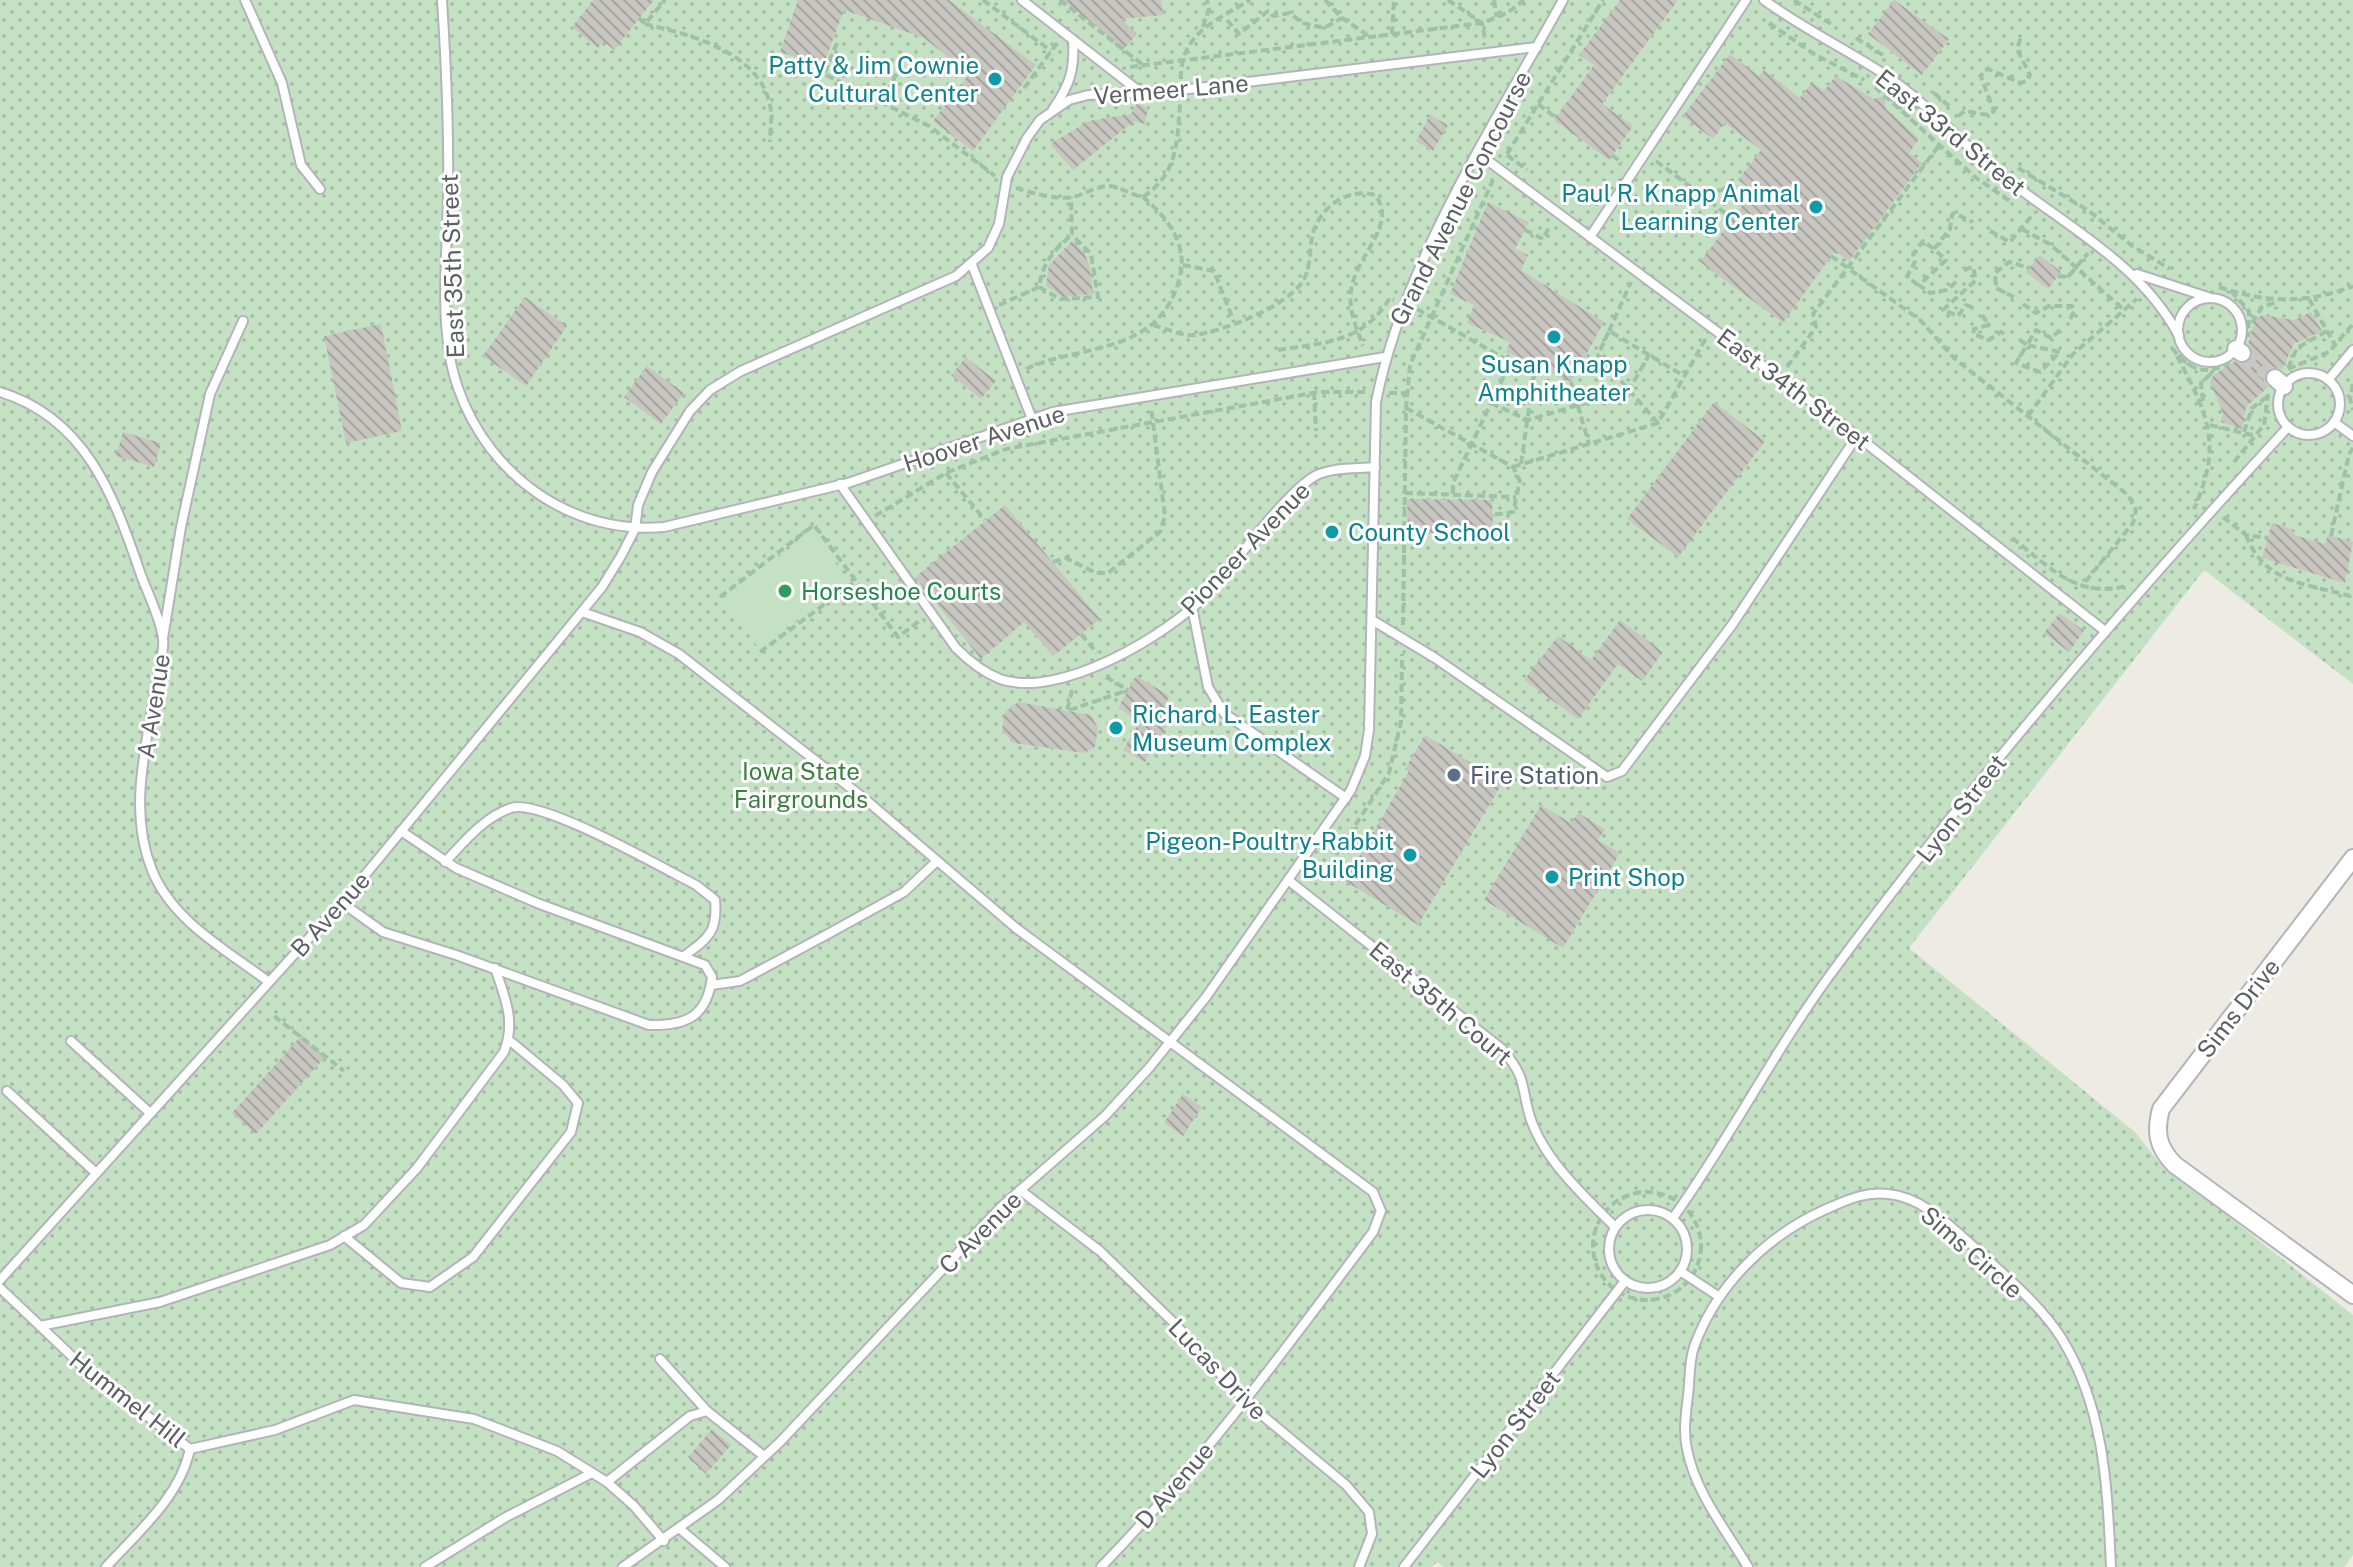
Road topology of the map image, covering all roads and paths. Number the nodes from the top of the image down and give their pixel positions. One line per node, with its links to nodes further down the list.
1 (245, 0): 53 (lane)
2 (442, 0): 172 (lane, East 35th Street)
3 (665, 0): 24 (path)
4 (983, 0): 32 (path)
5 (1022, 0): 27 (lane)
6 (1060, 0): 18 (path)
7 (1250, 0): 25 (path)
8 (1325, 0): 21 (path)
9 (1394, 0): 26 (path)
10 (1448, 0): 23 (path)
11 (1494, 0): 19 (path)
12 (1524, 0): 19 (path)
13 (1563, 0): 31 (lane, Grand Avenue Concourse)
14 (1603, 0): 42 (path)
15 (1746, 0): 48 (lane)
16 (1764, 0): 58 (lane, East 33rd Street)
17 (1208, 1): 25 (path)
18 (1079, 15): 27 (path); 35 (path)
19 (1497, 17): 23 (path)
20 (639, 18): 24 (path)
21 (1342, 18): 22 (path); 28 (path)
22 (1227, 20)
23 (1482, 23): 26 (path); 33 (path)
24 (645, 24): 46 (path)
25 (1203, 27): 34 (path)
26 (1392, 34): 28 (path)
27 (1069, 36): 32 (path); 36 (lane); 43 (lane)
28 (1369, 36): 34 (path)
29 (2021, 37): 44 (path)
30 (837, 43): 41 (path)
31 (1537, 47): 33 (lane, Vermeer Lane); 49 (lane, Grand Avenue Concourse)
32 (1051, 51): 38 (path)
33 (1484, 54): 39 (lane, Vermeer Lane)
34 (1181, 59): 35 (path); 39 (path)
35 (1143, 65): 36 (path)
36 (1112, 70): 40 (lane)
37 (897, 73): 41 (path)
38 (1024, 88)
39 (1181, 90): 40 (lane, Vermeer Lane); 57 (path)
40 (1140, 92): 43 (lane, Vermeer Lane)
41 (882, 102): 52 (path)
42 (1538, 104): 45 (path); 51 (path)
43 (1050, 113): 52 (lane, Vermeer Lane)
44 (1958, 116)
45 (1555, 117)
46 (770, 142)
47 (1940, 144): 75 (path)
48 (1646, 153): 54 (path); 68 (lane)
49 (1479, 154): 51 (lane, East 34th Street); 92 (lane, Grand Avenue Concourse)
50 (2013, 165): 79 (path)
51 (1498, 169): 60 (lane, East 34th Street); 97 (path)
52 (1007, 186): 56 (path); 72 (lane, Vermeer Lane)
53 (320, 189)
54 (1700, 194): 55 (path); 62 (path)
55 (1751, 195)
56 (1071, 197): 57 (path); 67 (path)
57 (1143, 197): 73 (path)
58 (2041, 204): 64 (path); 69 (lane, East 33rd Street)
59 (1961, 208): 61 (path)
60 (1556, 212): 65 (path); 68 (lane, East 34th Street)
61 (1956, 214): 63 (path); 70 (path)
62 (1733, 219)
63 (1973, 222)
64 (2022, 229): 66 (path); 74 (path)
65 (1525, 230)
66 (1990, 231)
67 (1072, 235): 86 (path); 86 (path)
68 (1590, 237): 152 (lane, East 34th Street)
69 (2095, 245): 74 (path); 78 (lane, East 33rd Street)
70 (1934, 249): 84 (path); 84 (path)
71 (1831, 256): 75 (path)
72 (972, 265): 95 (lane); 172 (lane, Vermeer Lane)
73 (1183, 265): 101 (path); 103 (path)
74 (2078, 266): 80 (path); 96 (path)
75 (1847, 268): 122 (path); 142 (path)
76 (2029, 268): 87 (path)
77 (1964, 270): 94 (path)
78 (2133, 272): 89 (lane, East 33rd Street); 111 (lane, East 33rd Street)
79 (2176, 272)
80 (2058, 276)
81 (1632, 279): 106 (path)
82 (1956, 282): 84 (path)
83 (2209, 284): 91 (path)
84 (1919, 285)
85 (2353, 286): 90 (path)
86 (1039, 287): 95 (path)
87 (2014, 297)
88 (2138, 298): 96 (path)
89 (2217, 298): 111 (lane); 111 (lane, East 33rd Street)
90 (2309, 299): 91 (path); 107 (path)
91 (2280, 300): 104 (path)
92 (1405, 304): 97 (path); 108 (path); 119 (lane, Grand Avenue Concourse)
93 (2023, 304): 100 (path)
94 (1974, 308)
95 (990, 310): 124 (lane)
96 (2124, 310): 142 (path)
97 (1432, 314): 121 (path); 134 (path)
98 (1982, 315): 110 (path)
99 (243, 321): 189 (lane)
100 (2069, 321)
101 (1234, 322): 103 (path); 108 (path)
102 (2353, 324): 114 (path)
103 (1153, 325): 124 (path)
104 (2251, 326)
105 (2060, 330): 113 (path)
106 (1609, 331): 118 (path); 130 (path)
107 (2327, 331): 114 (path); 126 (path)
108 (1358, 333): 115 (path); 120 (path)
109 (1707, 335): 125 (path)
110 (2008, 336)
111 (2179, 336)
112 (2020, 340): 113 (path)
113 (2027, 345): 113 (path)
114 (2335, 345): 126 (path)
115 (1278, 350)
116 (2353, 350): 127 (lane)
117 (2174, 351): 140 (path)
118 (1649, 355): 125 (path); 130 (path)
119 (1385, 357): 120 (lane, Hoover Avenue); 133 (lane, Grand Avenue Concourse)
120 (1367, 360): 135 (lane, Hoover Avenue)
121 (1511, 361): 137 (path); 145 (path)
122 (1787, 367)
123 (2215, 371): 140 (path)
124 (1014, 374): 143 (lane)
125 (1684, 376): 147 (path)
126 (2281, 378): 127 (lane); 136 (path); 149 (lane)
127 (2328, 380): 146 (lane)
128 (1571, 382): 138 (path)
129 (2353, 384): 141 (path)
130 (1629, 390): 138 (path); 147 (path)
131 (0, 392): 189 (lane, A Avenue)
132 (1314, 392): 133 (path); 144 (path); 150 (path)
133 (1378, 392): 134 (path); 159 (lane, Grand Avenue Concourse)
134 (1408, 393): 139 (path)
135 (1150, 396): 143 (lane, Hoover Avenue); 144 (path)
136 (2267, 397): 151 (path); 153 (path)
137 (1491, 403): 145 (path); 155 (path)
138 (1578, 405): 145 (path); 156 (path)
139 (1406, 408): 155 (path); 165 (path)
140 (2204, 408): 148 (path)
141 (2353, 410)
142 (2028, 416): 179 (path)
143 (1032, 419): 163 (lane, Hoover Avenue)
144 (1152, 420): 162 (path); 176 (path)
145 (1528, 420): 158 (path)
146 (2334, 422): 149 (lane); 154 (lane)
147 (1658, 423): 156 (path)
148 (2210, 425): 151 (path); 164 (path)
149 (2288, 427): 168 (lane, Lyon Street)
150 (1316, 431)
151 (2244, 432): 153 (path)
152 (1857, 436): 182 (lane, East 34th Street); 190 (lane)
153 (2256, 436): 161 (path)
154 (2353, 436)
155 (1471, 444): 160 (path); 166 (path)
156 (1589, 444): 158 (path)
157 (2353, 448): 174 (path)
158 (1521, 464): 160 (path)
159 (1375, 467): 183 (lane, Pioneer Avenue); 186 (lane, Grand Avenue Concourse)
160 (1513, 467): 167 (path)
161 (2229, 468)
162 (946, 473): 170 (path); 171 (path)
163 (840, 484): 171 (lane, Pioneer Avenue); 172 (lane, Hoover Avenue)
164 (2211, 490)
165 (1405, 493): 166 (path); 190 (path)
166 (1453, 493): 167 (path)
167 (1516, 497): 169 (path)
168 (2213, 509): 173 (path); 187 (lane, Lyon Street)
169 (1492, 515)
170 (985, 520)
171 (867, 521): 185 (lane, Pioneer Avenue)
172 (635, 529): 184 (lane, B Avenue)
173 (2246, 535): 175 (path); 181 (path)
174 (2331, 536)
175 (2268, 538)
176 (1053, 562)
177 (2134, 580): 179 (path)
178 (856, 581): 180 (path); 185 (path); 191 (path)
179 (2081, 587): 182 (path)
180 (720, 597)
181 (2352, 597)
182 (2069, 601): 187 (lane, East 34th Street)
183 (1192, 607): 192 (lane, Pioneer Avenue); 195 (lane)
184 (582, 612): 196 (lane, B Avenue); 199 (lane)
185 (930, 612): 194 (lane, Pioneer Avenue)
186 (1372, 620): 190 (lane); 195 (lane, Grand Avenue Concourse)
187 (2105, 631): 217 (lane, Lyon Street)
188 (1081, 634): 192 (path)
189 (163, 639): 206 (lane, A Avenue)
190 (1402, 639): 197 (path)
191 (760, 652)
192 (1104, 661): 193 (lane, Pioneer Avenue)
193 (1089, 668): 194 (lane, Pioneer Avenue); 194 (path)
194 (1075, 674)
195 (1346, 798): 201 (lane, Grand Avenue Concourse)
196 (401, 831): 200 (lane); 203 (lane, B Avenue)
197 (1336, 855)
198 (2353, 858): 228 (street, Sims Drive)
199 (937, 861): 207 (lane); 211 (lane)
200 (445, 862): 204 (lane); 204 (lane)
201 (1300, 863): 202 (lane, C Avenue)
202 (1288, 880): 211 (lane, C Avenue); 218 (lane, East 35th Court)
203 (341, 902): 205 (lane); 206 (lane, B Avenue)
204 (684, 956): 207 (lane)
205 (495, 968): 207 (lane); 209 (lane)
206 (269, 982): 214 (lane, B Avenue)
207 (711, 985)
208 (274, 1016): 212 (path)
209 (509, 1040): 221 (lane); 221 (lane)
210 (71, 1041): 214 (lane)
211 (1168, 1044): 216 (lane, C Avenue); 232 (lane, D Avenue)
212 (344, 1071)
213 (7, 1091): 215 (lane)
214 (150, 1113): 215 (lane, B Avenue)
215 (96, 1173): 224 (lane, B Avenue)
216 (1020, 1190): 232 (lane, Lucas Drive); 235 (lane, C Avenue)
217 (1682, 1205): 218 (path); 219 (lane, Lyon Street); 223 (path)
218 (1604, 1216): 220 (lane, East 35th Court); 227 (path)
219 (1673, 1218): 220 (lane); 222 (lane)
220 (1615, 1227): 225 (lane)
221 (344, 1236): 230 (lane)
222 (1680, 1271): 223 (lane); 225 (lane)
223 (1691, 1278): 227 (path); 229 (lane)
224 (0, 1280)
225 (1625, 1281): 227 (lane, Lyon Street)
226 (0, 1288): 230 (lane, Hummel Hill)
227 (1618, 1291): 246 (lane, Lyon Street)
228 (2353, 1295)
229 (1718, 1296): 247 (lane, Sims Circle); 248 (lane, Sims Circle)
230 (40, 1326): 234 (lane, Hummel Hill)
231 (660, 1359): 233 (lane)
232 (1245, 1401): 244 (lane, D Avenue); 245 (lane, Lucas Drive)
233 (707, 1411): 235 (lane); 237 (lane)
234 (190, 1449): 236 (lane, Hummel Hill); 240 (lane)
235 (764, 1456): 238 (lane, C Avenue)
236 (592, 1473): 237 (lane, Hummel Hill); 241 (lane)
237 (607, 1482): 239 (lane, Hummel Hill)
238 (680, 1529): 239 (lane, C Avenue); 243 (lane)
239 (664, 1541): 242 (lane, C Avenue)
240 (106, 1567)
241 (425, 1567)
242 (623, 1567)
243 (725, 1567)
244 (1101, 1567)
245 (1359, 1567)
246 (1404, 1567)
247 (1748, 1567)
248 (2111, 1567)

